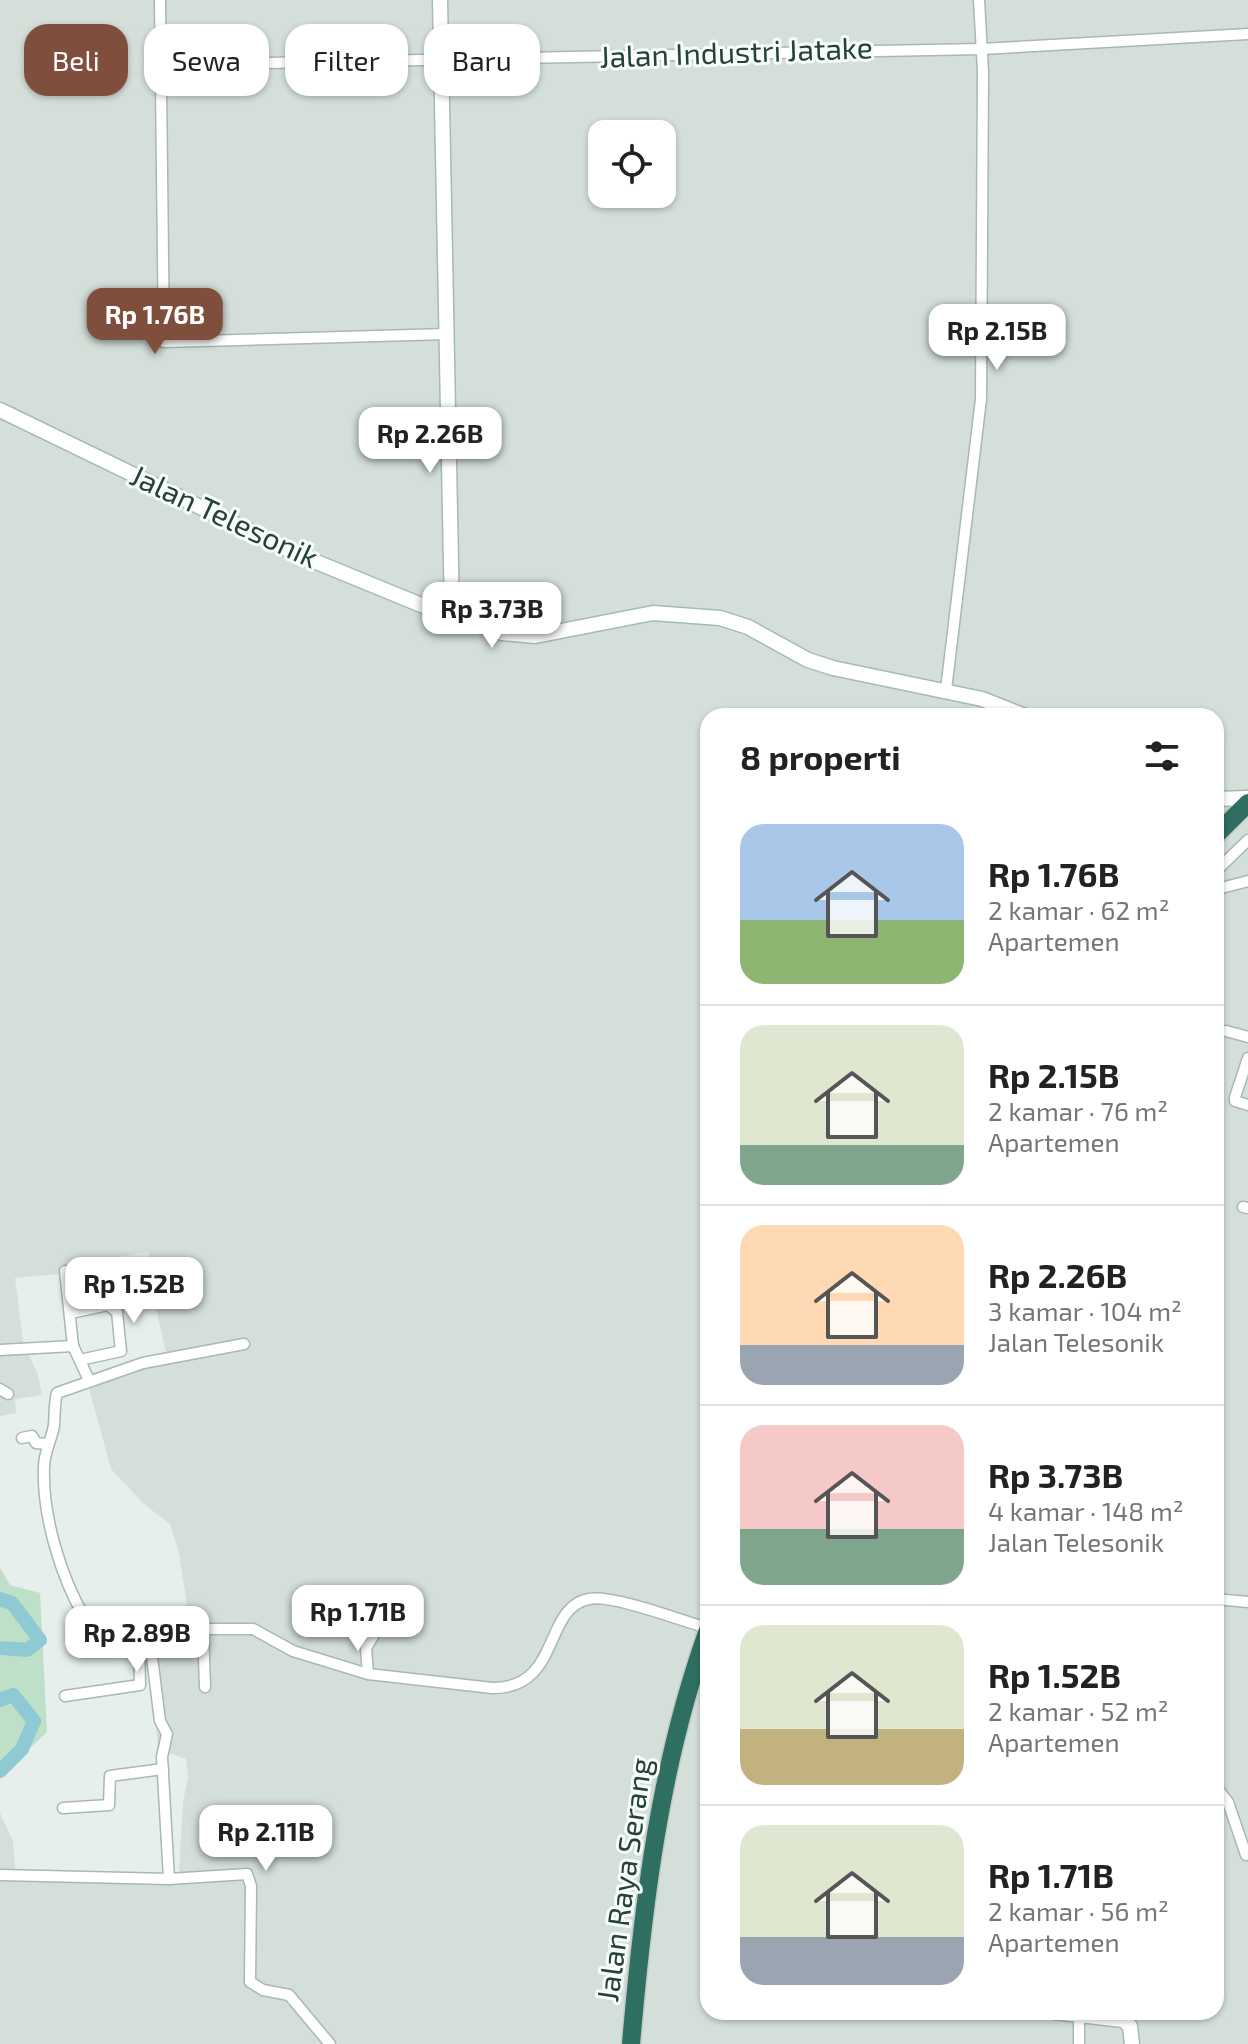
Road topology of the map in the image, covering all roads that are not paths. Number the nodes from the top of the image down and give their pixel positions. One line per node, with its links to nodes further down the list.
1 (160, 0): 4 (street)
2 (440, 0): 5 (street)
3 (979, 0): 7 (street)
4 (160, 24)
5 (440, 24)
6 (1248, 34): 7 (street, Jalan Industri Jatake)
7 (982, 49): 8 (street, Jalan Industri Jatake); 16 (street)
8 (540, 57)
9 (424, 59): 10 (street, Jalan Industri Jatake)
10 (269, 63)
11 (161, 96): 13 (street)
12 (442, 96): 13 (street)
13 (447, 334): 15 (street)
14 (1, 416): 15 (street, Jalan Telesonik)
15 (452, 615): 16 (street, Jalan Telesonik)
16 (946, 690): 17 (street, Jalan Telesonik)
17 (1008, 708)
18 (1224, 799): 19 (street)
19 (1248, 800): 20 (highway)
20 (1224, 826)
21 (1248, 840): 22 (street)
22 (1224, 863)
23 (1248, 881): 24 (street)
24 (1224, 887)
25 (1226, 1031): 26 (street)
26 (1248, 1037)
27 (1248, 1058): 28 (street)
28 (1248, 1105)
29 (65, 1271): 32 (street)
30 (149, 1275): 31 (street)
31 (98, 1307): 32 (street); 36 (street)
32 (71, 1313): 34 (street)
33 (244, 1344): 37 (street)
34 (73, 1346): 35 (street); 36 (street)
35 (0, 1350)
36 (80, 1360): 37 (street)
37 (89, 1380): 38 (street)
38 (54, 1414): 39 (street); 41 (street)
39 (41, 1416)
40 (22, 1438): 41 (street)
41 (48, 1444): 44 (street)
42 (1224, 1600): 43 (street)
43 (1248, 1602)
44 (174, 1619): 46 (street); 48 (street)
45 (700, 1627): 50 (street)
46 (203, 1629): 50 (street); 51 (street)
47 (374, 1635): 50 (street)
48 (150, 1641): 52 (street); 53 (street)
49 (700, 1654): 62 (highway, Jalan Raya Serang)
50 (368, 1674)
51 (205, 1687)
52 (65, 1696)
53 (163, 1769): 55 (street); 58 (street)
54 (1224, 1797): 56 (street)
55 (63, 1808)
56 (1246, 1855)
57 (0, 1875): 58 (street)
58 (169, 1879): 61 (street)
59 (1079, 2020): 63 (street)
60 (1117, 2020): 64 (street)
61 (330, 2044)
62 (631, 2044)
63 (1079, 2044)
64 (1132, 2044)

